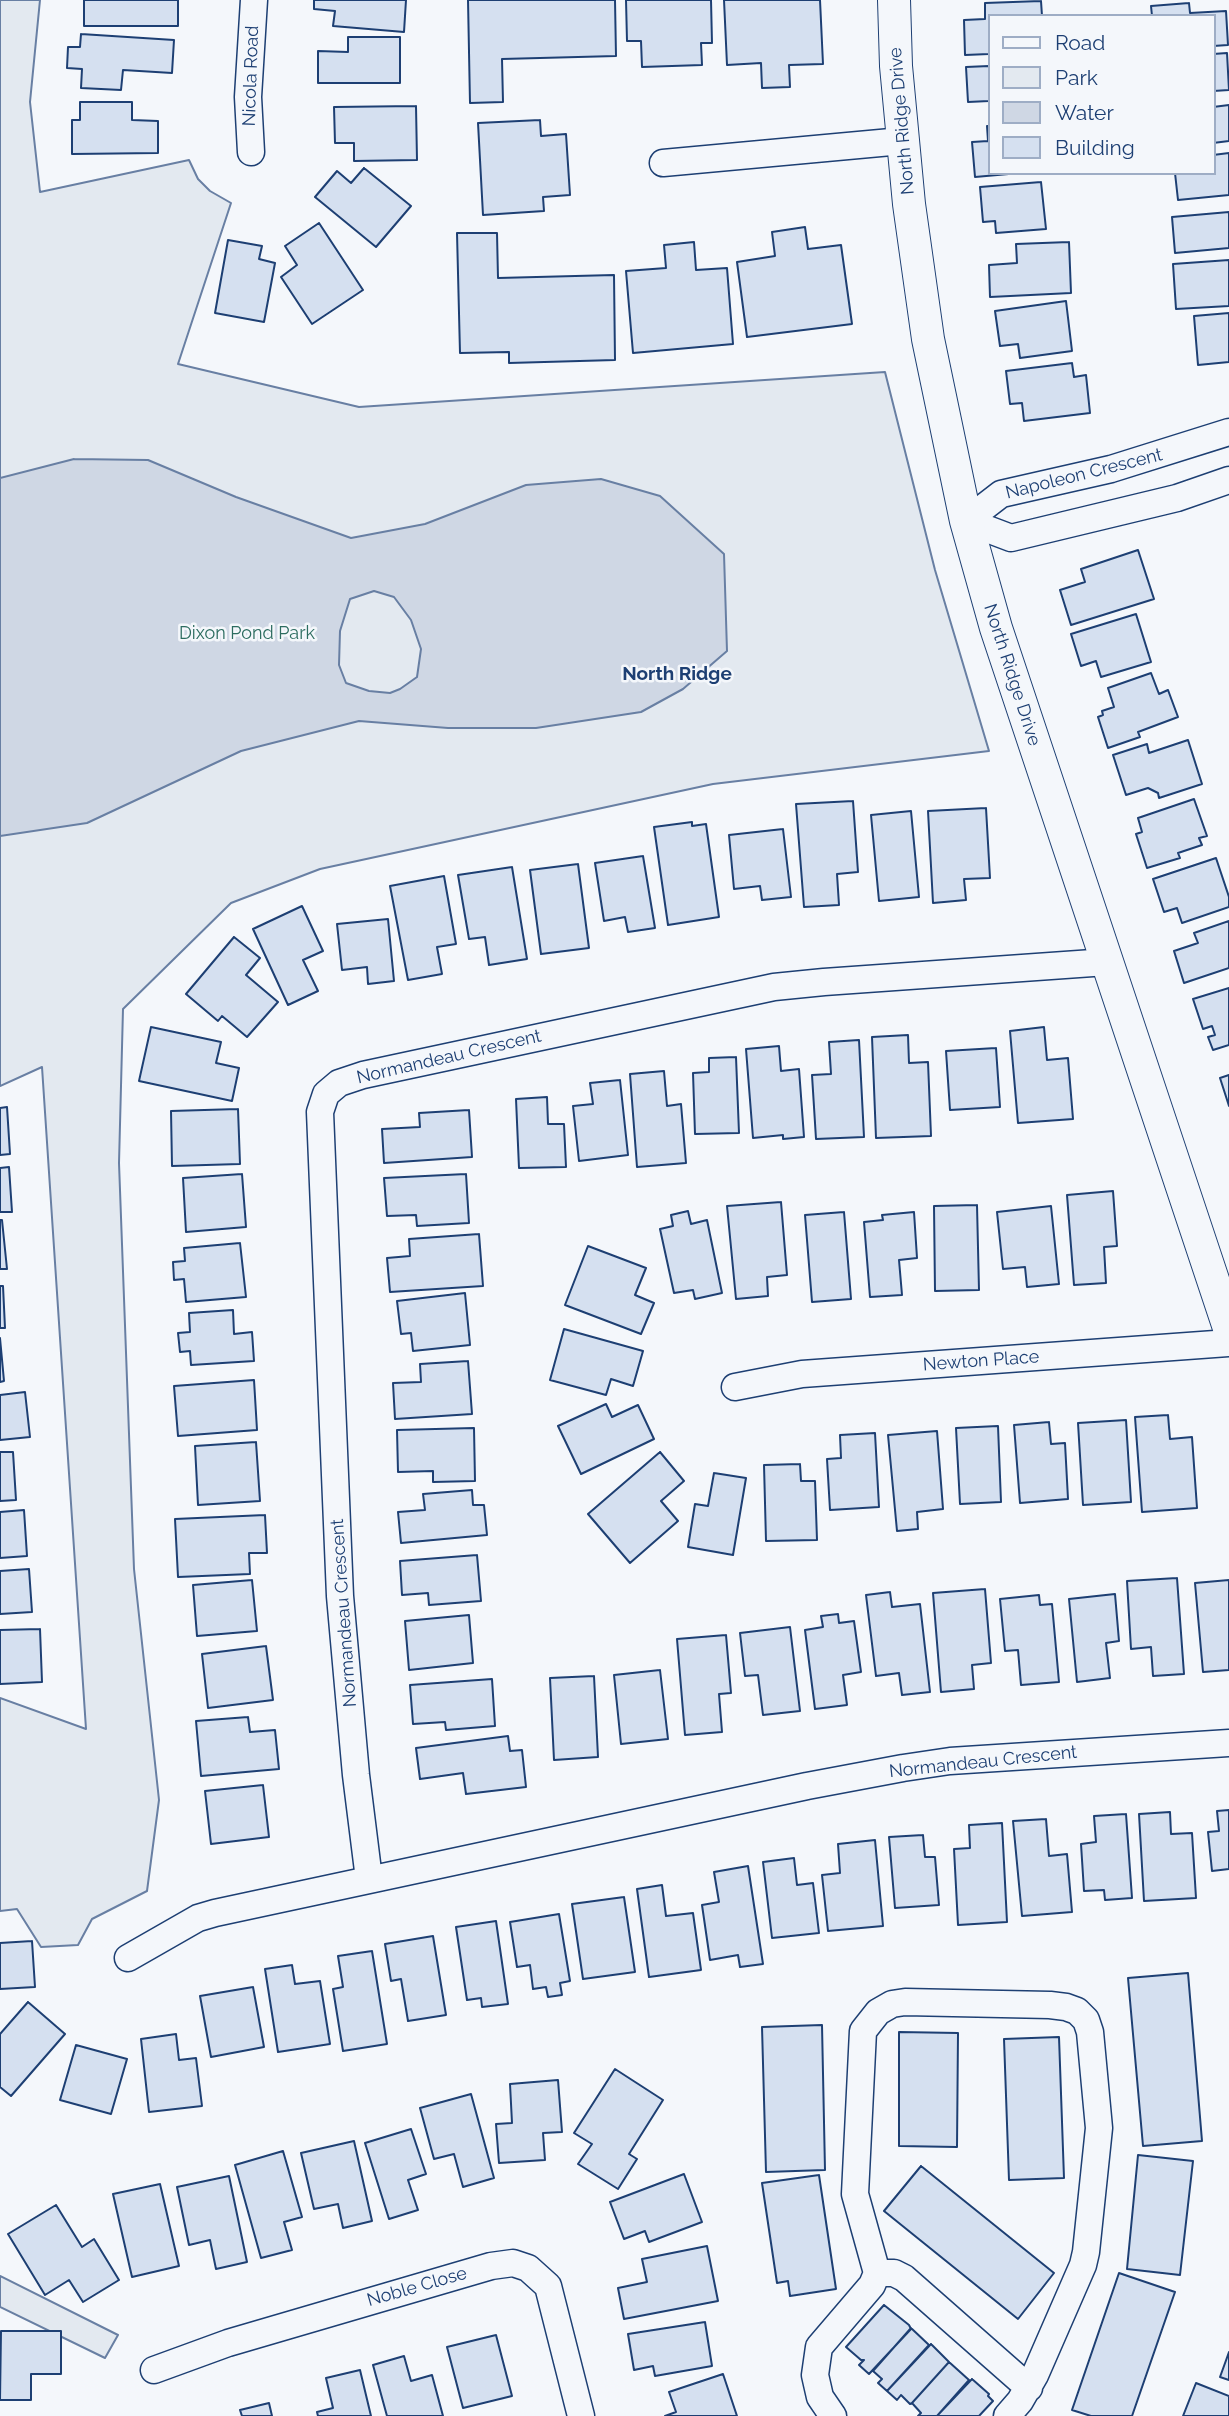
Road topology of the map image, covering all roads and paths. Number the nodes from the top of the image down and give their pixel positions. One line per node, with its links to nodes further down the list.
1 (254, 0): 4 (street, Nicola Road)
2 (894, 0): 3 (street, North Ridge Drive)
3 (902, 141): 5 (street); 8 (street, North Ridge Drive)
4 (251, 152)
5 (663, 163)
6 (1229, 432): 8 (street, Napoleon Crescent)
7 (1229, 480): 8 (street)
8 (966, 521): 9 (street, North Ridge Drive)
9 (1107, 962): 10 (street, North Ridge Drive); 14 (street, Normandeau Crescent)
10 (1229, 1328)
11 (1229, 1343): 12 (street, Newton Place)
12 (735, 1387)
13 (1229, 1743): 14 (street, Normandeau Crescent)
14 (369, 1879): 15 (street, Normandeau Crescent)
15 (128, 1958)
16 (877, 2273): 18 (street); 18 (street); 20 (street)
17 (154, 2370): 19 (street, Noble Close)
18 (1029, 2388): 21 (street)
19 (580, 2416)
20 (833, 2416)
21 (1007, 2416)

